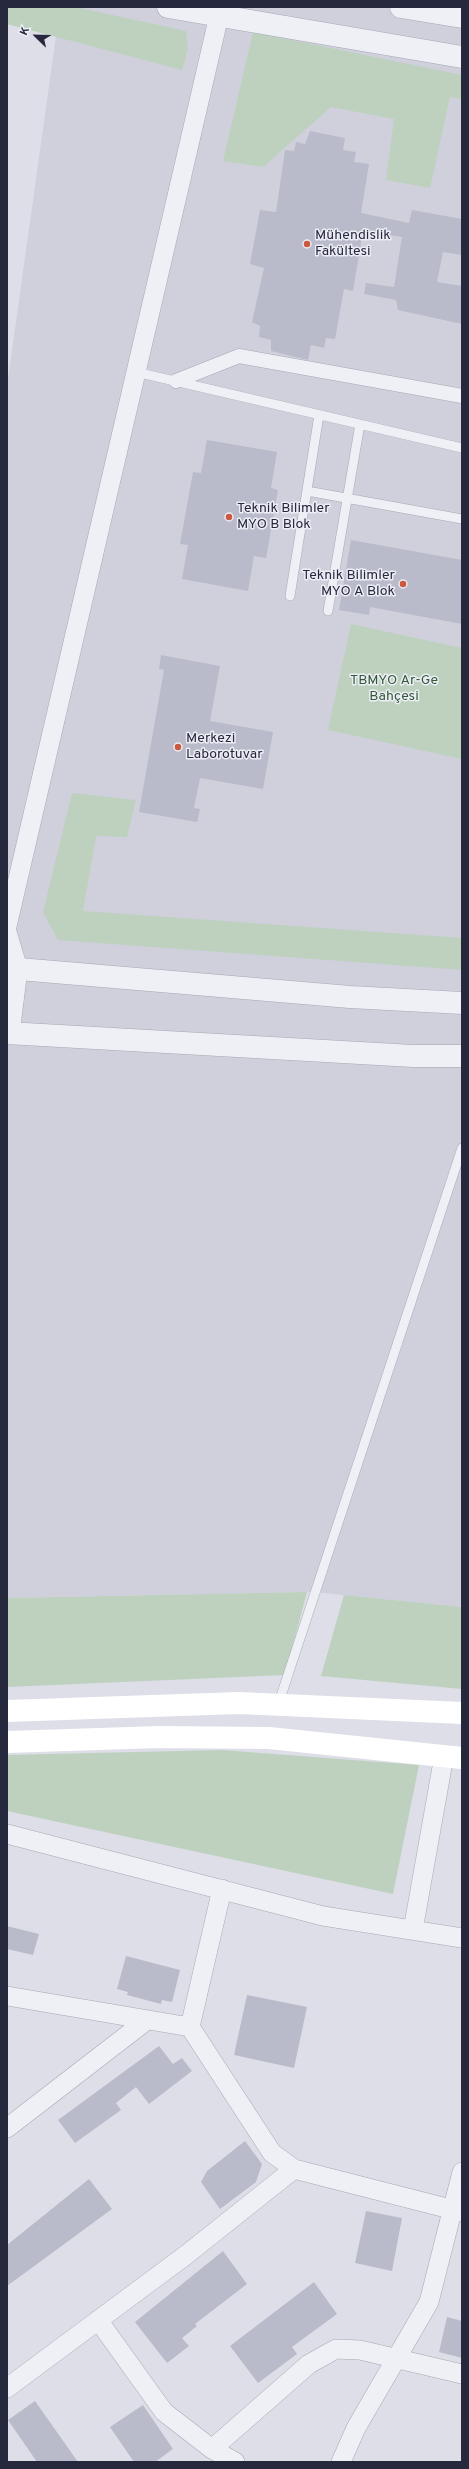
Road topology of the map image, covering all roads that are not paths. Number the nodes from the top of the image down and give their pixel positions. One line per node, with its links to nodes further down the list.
1 (168, 7): 3 (street)
2 (401, 7): 4 (street)
3 (220, 12): 5 (street); 6 (street)
4 (462, 17)
5 (462, 57)
6 (136, 372): 7 (lane); 17 (street)
7 (176, 381): 8 (street); 9 (lane)
8 (462, 396)
9 (319, 415): 10 (lane); 12 (lane)
10 (360, 424): 11 (lane); 13 (lane)
11 (462, 448)
12 (307, 491): 13 (lane); 15 (lane)
13 (347, 498): 14 (lane); 16 (lane)
14 (462, 519)
15 (290, 596)
16 (328, 611)
17 (7, 926)
18 (7, 932): 19 (street)
19 (13, 968): 20 (street); 21 (street)
20 (462, 1003)
21 (8, 1034): 22 (street)
22 (462, 1056)
23 (462, 1148): 24 (lane)
24 (278, 1704): 25 (main road); 26 (main road)
25 (7, 1711)
26 (462, 1713)
27 (7, 1742): 28 (main road)
28 (453, 1757): 31 (street)
29 (7, 1834): 30 (street)
30 (222, 1889): 31 (street); 35 (street)
31 (413, 1930): 32 (street)
32 (462, 1938)
33 (7, 1996): 34 (street)
34 (148, 2020): 35 (street); 36 (street)
35 (190, 2027): 37 (street)
36 (7, 2128)
37 (294, 2169): 39 (street); 40 (street)
38 (462, 2172): 39 (street)
39 (457, 2211): 41 (street)
40 (98, 2320): 43 (street); 44 (street)
41 (397, 2359): 42 (street); 44 (street); 46 (street)
42 (462, 2374)
43 (7, 2388)
44 (212, 2450): 45 (street)
45 (235, 2462)
46 (341, 2462)

